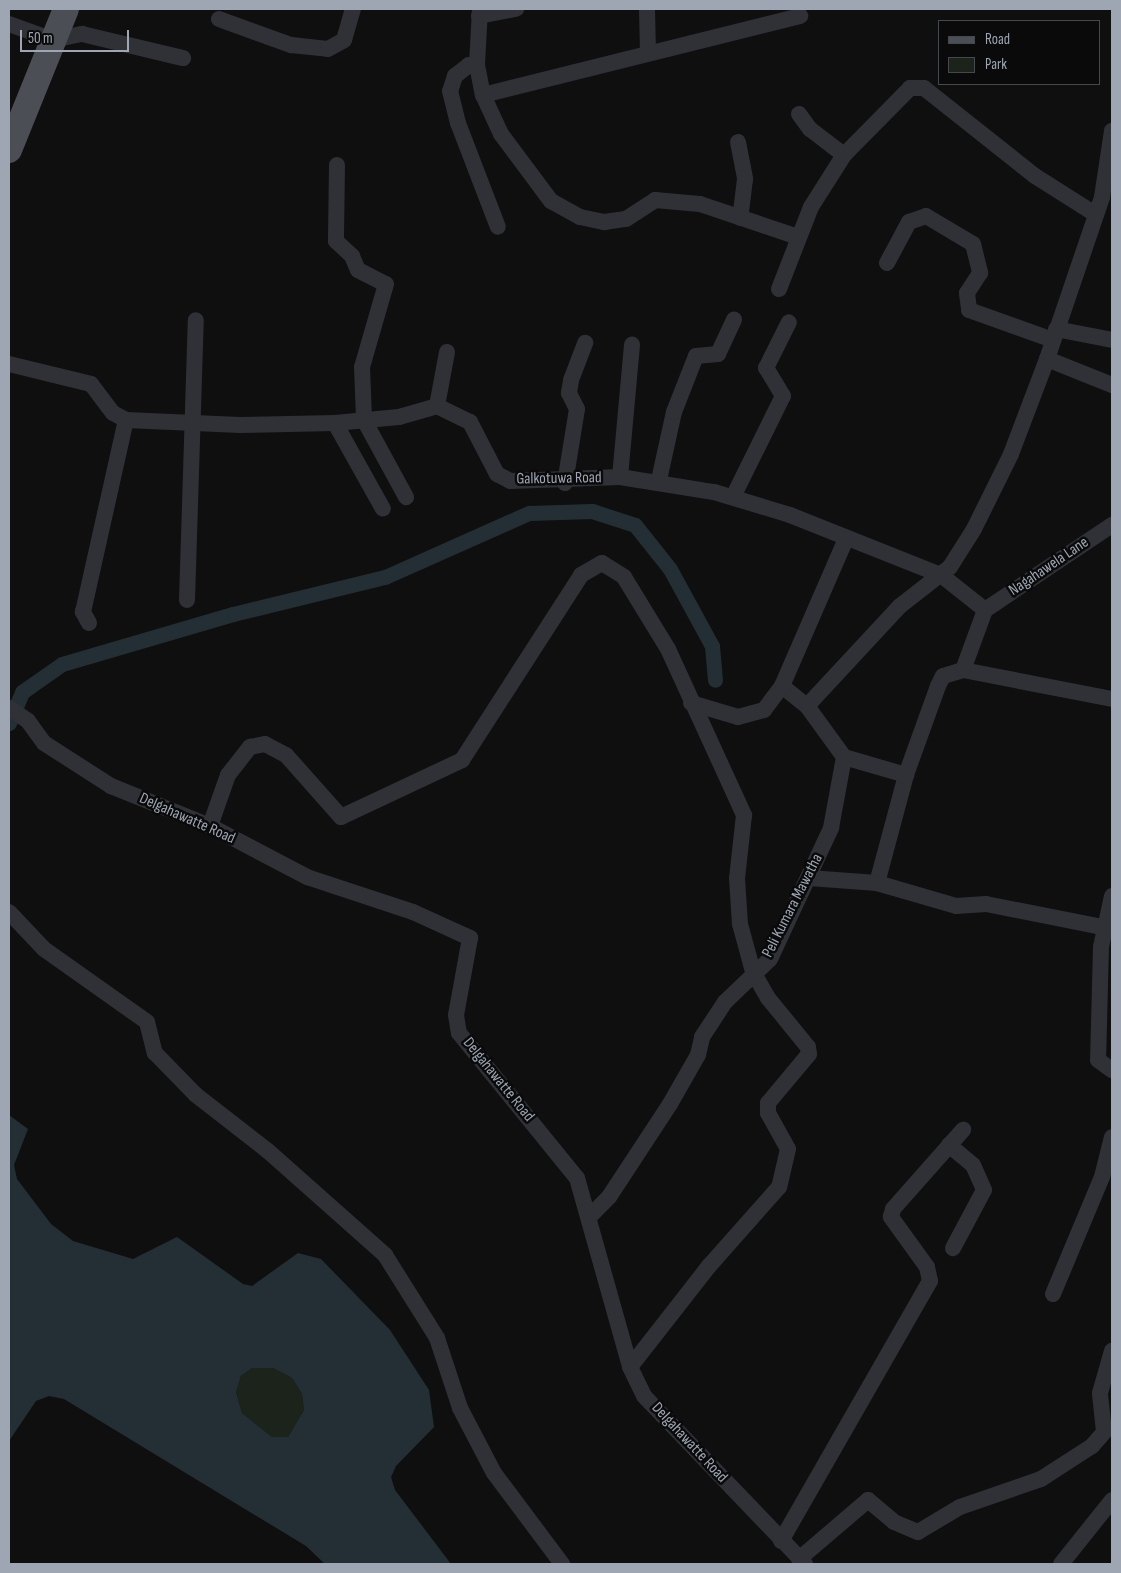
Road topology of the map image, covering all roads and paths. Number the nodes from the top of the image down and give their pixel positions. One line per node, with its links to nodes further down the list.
1 (66, 9): 9 (main road)
2 (353, 9): 7 (street)
3 (516, 9): 5 (street)
4 (647, 9): 10 (street)
5 (480, 12): 12 (street)
6 (800, 16): 10 (street)
7 (219, 19)
8 (9, 24): 9 (street)
9 (53, 40): 11 (street); 17 (main road)
10 (648, 52): 13 (street)
11 (183, 58)
12 (477, 66): 13 (street); 22 (street)
13 (483, 95): 21 (street)
14 (799, 114): 18 (street)
15 (1112, 130): 20 (street)
16 (738, 142): 21 (street)
17 (9, 150)
18 (844, 155): 20 (street); 23 (street)
19 (337, 165): 39 (street)
20 (1095, 214): 29 (street)
21 (740, 218): 23 (street)
22 (498, 227)
23 (798, 237): 25 (street)
24 (888, 263): 29 (street)
25 (779, 289)
26 (196, 320): 40 (street)
27 (734, 320): 43 (street)
28 (789, 322): 46 (street)
29 (1055, 335): 30 (street); 34 (street)
30 (1112, 340)
31 (585, 343): 44 (street)
32 (632, 344): 42 (street)
33 (447, 352): 37 (street)
34 (1047, 359): 36 (street); 50 (street)
35 (9, 364): 38 (street)
36 (1112, 385)
37 (437, 406): 39 (street); 44 (street, Galkotuwa Road)
38 (126, 420): 40 (street); 53 (street)
39 (364, 420): 41 (street); 45 (street)
40 (193, 423): 41 (street); 51 (street)
41 (335, 423): 47 (street)
42 (620, 478): 43 (street, Galkotuwa Road); 44 (street, Galkotuwa Road)
43 (659, 480): 46 (street, Galkotuwa Road)
44 (565, 482)
45 (406, 497)
46 (734, 497): 49 (street, Galkotuwa Road)
47 (383, 508)
48 (1112, 525): 52 (street, Nagahawela Lane)
49 (846, 539): 50 (street, Galkotuwa Road); 55 (street)
50 (941, 575): 52 (street, Galkotuwa Road); 58 (street)
51 (187, 600)
52 (985, 610): 54 (street)
53 (89, 623)
54 (964, 670): 56 (street); 61 (street)
55 (782, 686): 57 (street); 58 (street)
56 (1112, 699)
57 (691, 703): 62 (street); 68 (street)
58 (806, 706): 60 (street)
59 (9, 708): 62 (street, Delgahawatte Road)
60 (844, 757): 61 (street); 63 (street, Peli Kumara Mawatha)
61 (906, 775): 64 (street)
62 (210, 826): 73 (street, Delgahawatte Road)
63 (809, 878): 64 (street); 68 (street, Peli Kumara Mawatha)
64 (877, 883): 67 (street)
65 (1112, 896): 67 (street)
66 (9, 912): 81 (street)
67 (1108, 927): 69 (street)
68 (753, 972): 73 (street, Peli Kumara Mawatha); 77 (street)
69 (1112, 1070)
70 (963, 1130): 72 (street)
71 (1112, 1138): 75 (street)
72 (949, 1145): 74 (street); 79 (street)
73 (591, 1215): 77 (street, Delgahawatte Road)
74 (953, 1248)
75 (1053, 1294)
76 (1112, 1351): 80 (street)
77 (630, 1367): 79 (street, Delgahawatte Road)
78 (1112, 1500): 82 (street)
79 (781, 1541): 80 (street, Delgahawatte Road)
80 (802, 1562)
81 (562, 1564)
82 (1061, 1564)

